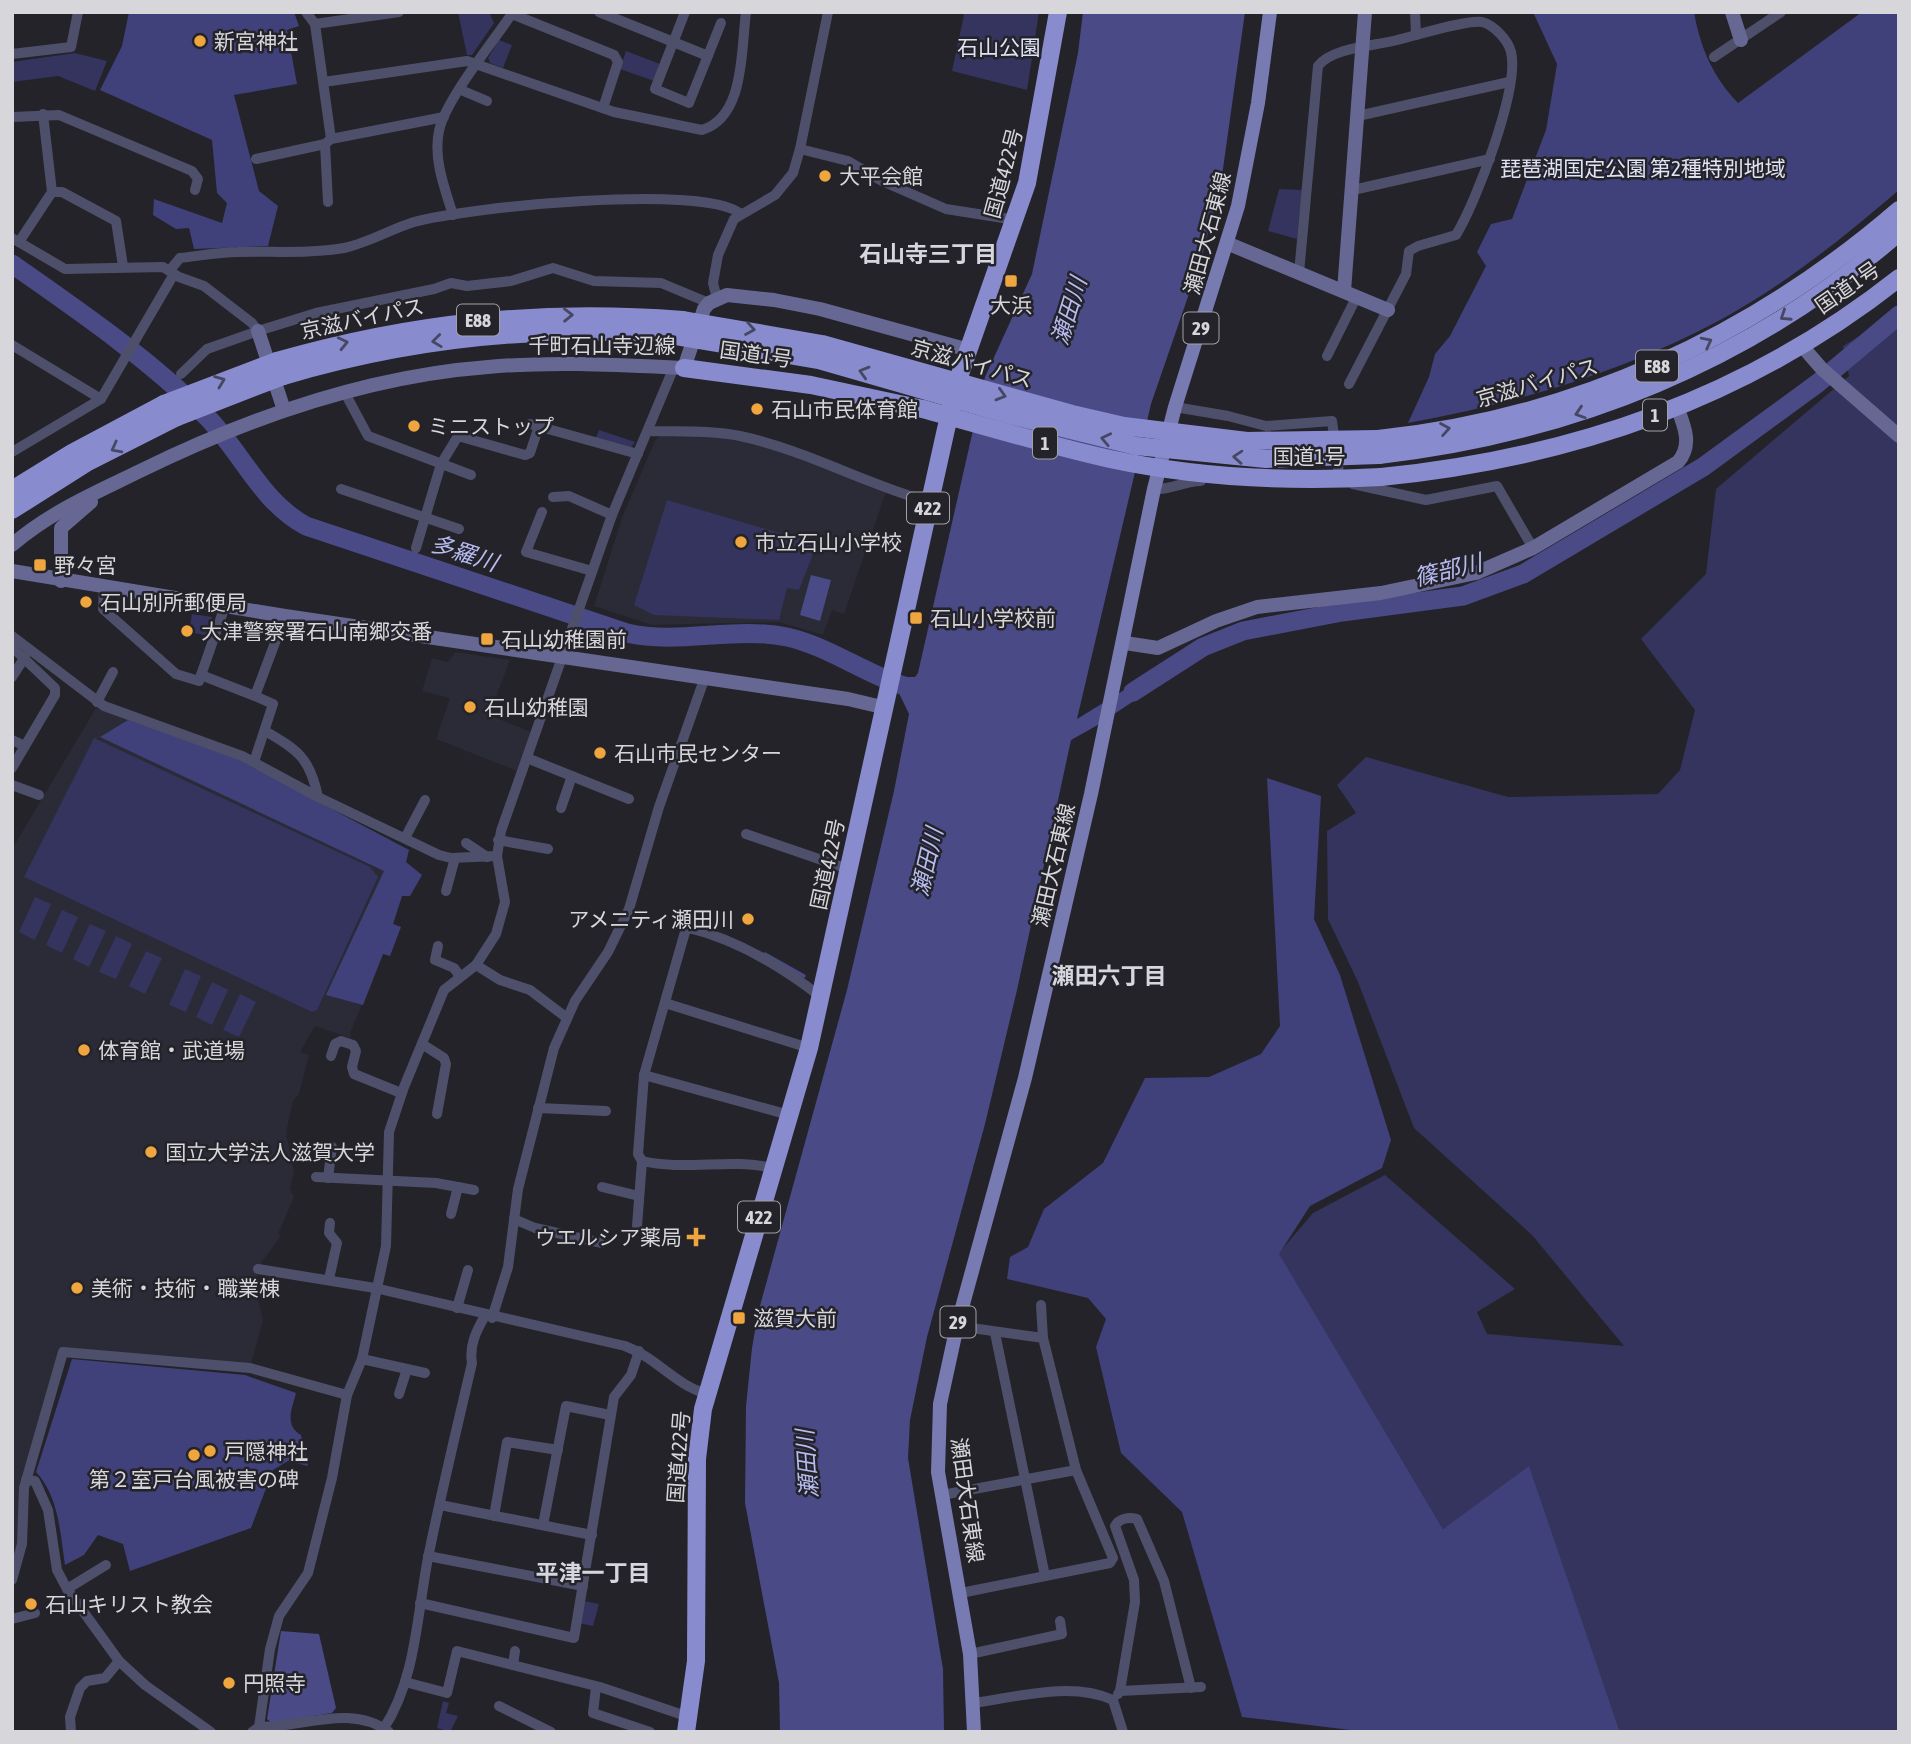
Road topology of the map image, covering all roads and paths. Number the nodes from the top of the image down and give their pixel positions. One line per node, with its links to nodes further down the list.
1 (78, 12): 21 (street)
2 (306, 12): 16 (street)
3 (399, 12): 16 (street)
4 (599, 12): 19 (street)
5 (685, 12): 19 (street)
6 (746, 12): 29 (street)
7 (828, 12): 35 (street)
8 (1058, 12): 45 (highway, 国道422号 / 422)
9 (1270, 12): 48 (main road, 瀬田大石東線 / 29)
10 (1365, 12): 20 (street)
11 (1415, 12): 17 (street)
12 (1732, 12): 18 (street)
13 (1781, 12): 18 (street)
14 (512, 13): 24 (street); 29 (street)
15 (721, 23): 22 (street)
16 (315, 24): 25 (street)
17 (1416, 35): 20 (street); 26 (street)
18 (1741, 40): 23 (street)
19 (674, 42): 22 (street); 22 (street)
20 (1364, 48): 31 (street); 51 (street)
21 (12, 54)
22 (708, 56)
23 (1714, 57)
24 (477, 65): 25 (street); 27 (street); 29 (street)
25 (324, 82): 34 (street)
26 (1509, 82): 31 (street); 37 (street)
27 (461, 90): 28 (street); 33 (street)
28 (487, 101)
29 (603, 108)
30 (43, 114): 32 (street); 38 (street); 40 (street)
31 (1358, 116): 39 (street)
32 (12, 117)
33 (444, 117): 34 (street); 44 (street)
34 (328, 141): 36 (street); 41 (street)
35 (800, 149): 43 (street); 45 (street)
36 (256, 159)
37 (1490, 159): 39 (street); 55 (street)
38 (195, 190)
39 (1353, 190): 53 (street)
40 (52, 192): 47 (street); 49 (street)
41 (328, 202)
42 (1899, 210): 72 (highway, 京滋バイパス / E88, one-way to 42)
43 (740, 213): 44 (street); 54 (street)
44 (453, 215): 50 (street)
45 (1016, 220): 59 (highway, 国道422号 / 422)
46 (1899, 232): 72 (highway, 京滋バイパス / E88, one-way to 72)
47 (15, 240): 49 (street)
48 (1229, 244): 51 (street); 66 (main road, 瀬田大石東線 / 29)
49 (123, 266): 50 (street)
50 (172, 272): 56 (street); 65 (street)
51 (1299, 273): 53 (street)
52 (1899, 278): 58 (highway, 国道1号 / 1)
53 (1351, 294): 55 (street); 60 (street)
54 (713, 301): 56 (street); 59 (street); 61 (street, 千町石山寺辺線)
55 (1388, 310): 63 (street)
56 (258, 331): 62 (street); 68 (street)
57 (12, 345): 65 (street)
58 (1802, 346): 67 (highway, 国道1号 / 1); 71 (street)
59 (969, 350): 83 (highway, 国道422号 / 422)
60 (1327, 356)
61 (679, 368): 64 (street, 千町石山寺辺線); 67 (highway, 国道1号 / 1, bridge); 70 (street)
62 (181, 374)
63 (1349, 384)
64 (345, 393): 68 (street, 千町石山寺辺線); 75 (street)
65 (101, 398): 73 (street)
66 (1175, 407): 78 (street); 80 (main road, 瀬田大石東線 / 29)
67 (1677, 407): 91 (street)
68 (284, 410): 77 (street, 千町石山寺辺線)
69 (171, 411): 72 (highway, 京滋バイパス / E88, bridge); 81 (highway, 京滋バイパス / E88); 84 (highway, 京滋バイパス / E88, one-way to 84)
70 (648, 430): 74 (street); 83 (street)
71 (1899, 436)
72 (1379, 447)
73 (13, 449)
74 (638, 454): 75 (street); 86 (street)
75 (441, 464): 76 (street); 87 (street)
76 (471, 475)
77 (117, 482): 89 (street, 千町石山寺辺線); 94 (street)
78 (1341, 484): 80 (street); 91 (street)
79 (341, 489): 87 (street)
80 (1154, 489): 99 (main road, 瀬田大石東線 / 29)
81 (12, 490)
82 (554, 497): 86 (street)
83 (930, 502): 108 (highway, 国道422号 / 422)
84 (12, 510)
85 (542, 512): 93 (street)
86 (612, 515): 93 (street)
87 (425, 517): 88 (street); 90 (street)
88 (459, 529)
89 (12, 545)
90 (416, 548)
91 (1533, 548): 99 (street)
92 (12, 571): 94 (street)
93 (593, 571): 101 (street)
94 (61, 581): 95 (street)
95 (104, 588): 96 (street); 104 (street)
96 (225, 606): 97 (street); 104 (street)
97 (285, 616): 101 (street); 107 (street)
98 (12, 636): 109 (street)
99 (1125, 643): 169 (main road, 瀬田大石東線 / 29)
100 (12, 647): 102 (street)
101 (561, 656): 106 (street); 113 (street)
102 (25, 657): 105 (street); 112 (street)
103 (113, 673): 109 (street)
104 (201, 675): 107 (street)
105 (12, 677)
106 (705, 677): 108 (street); 137 (street)
107 (255, 696): 110 (street)
108 (884, 698): 130 (highway, 国道422号 / 422)
109 (97, 702): 114 (street)
110 (265, 731): 114 (street); 119 (street)
111 (12, 740): 112 (street)
112 (25, 746): 115 (street)
113 (527, 758): 116 (street); 125 (street)
114 (254, 762): 119 (street)
115 (12, 768)
116 (572, 776): 120 (street); 122 (street)
117 (12, 785): 118 (street)
118 (39, 795)
119 (318, 797): 124 (street)
120 (629, 799)
121 (425, 800): 124 (street)
122 (561, 808)
123 (746, 834): 130 (street)
124 (405, 838): 129 (street)
125 (498, 840): 127 (street); 128 (street)
126 (466, 843): 128 (street)
127 (548, 849)
128 (492, 857): 129 (street); 133 (street)
129 (455, 858): 131 (street)
130 (848, 869): 135 (highway, 国道422号 / 422)
131 (446, 891)
132 (438, 946): 134 (street)
133 (476, 965): 134 (street); 137 (street)
134 (459, 975): 138 (street)
135 (821, 997): 136 (street); 139 (highway, 国道422号 / 422)
136 (665, 1003): 139 (street); 141 (street)
137 (567, 1018): 143 (street)
138 (422, 1044): 142 (street); 145 (street)
139 (809, 1048): 146 (highway, 国道422号 / 422)
140 (331, 1056): 142 (street)
141 (645, 1075): 146 (street); 148 (street)
142 (401, 1093): 152 (street)
143 (538, 1108): 144 (street); 158 (street)
144 (607, 1111)
145 (437, 1114)
146 (789, 1115): 149 (highway, 国道422号 / 422)
147 (332, 1147): 151 (street)
148 (642, 1161): 149 (street); 156 (street)
149 (773, 1168): 177 (highway, 国道422号 / 422)
150 (316, 1177): 151 (street)
151 (328, 1178): 152 (street)
152 (386, 1183): 154 (street); 165 (street)
153 (601, 1186): 156 (street)
154 (458, 1187): 155 (street); 157 (street)
155 (474, 1190)
156 (639, 1196): 160 (street)
157 (451, 1214)
158 (513, 1219): 161 (street); 168 (street)
159 (330, 1223): 164 (street)
160 (637, 1226)
161 (602, 1243)
162 (258, 1269): 164 (street)
163 (468, 1270): 167 (street)
164 (328, 1279): 165 (street)
165 (376, 1288): 167 (street); 173 (street)
166 (1041, 1305): 171 (street)
167 (457, 1308): 168 (street)
168 (489, 1317): 172 (street); 185 (street)
169 (957, 1326): 170 (street); 184 (main road, 瀬田大石東線 / 29)
170 (995, 1333): 171 (street); 183 (street)
171 (1044, 1338): 181 (street)
172 (639, 1351): 177 (street); 179 (street)
173 (362, 1359): 174 (street); 178 (street)
174 (407, 1369): 175 (street); 176 (street)
175 (425, 1373)
176 (399, 1394)
177 (707, 1394): 209 (highway, 国道422号 / 422)
178 (347, 1395): 182 (street); 210 (street)
179 (610, 1415): 180 (street); 188 (street)
180 (558, 1450): 186 (street); 187 (street)
181 (1076, 1470): 183 (street); 191 (street)
182 (26, 1480): 192 (street); 194 (street)
183 (1025, 1480): 184 (street); 191 (street)
184 (942, 1495): 195 (main road, 瀬田大石東線 / 29)
185 (440, 1505): 186 (street); 189 (street)
186 (494, 1516): 187 (street)
187 (543, 1525): 188 (street)
188 (592, 1535): 193 (street)
189 (429, 1556): 193 (street); 196 (street)
190 (106, 1565): 194 (street)
191 (1045, 1576): 195 (street)
192 (12, 1580)
193 (583, 1586): 196 (street)
194 (67, 1588): 202 (street)
195 (961, 1593): 201 (main road, 瀬田大石東線 / 29)
196 (420, 1602): 204 (street)
197 (35, 1613): 198 (street)
198 (12, 1619)
199 (1060, 1621): 201 (street)
200 (515, 1651): 203 (street)
201 (970, 1654): 207 (main road, 瀬田大石東線 / 29)
202 (119, 1661): 212 (street); 213 (street)
203 (513, 1665): 204 (street); 205 (street)
204 (405, 1682): 211 (street)
205 (596, 1687): 209 (street); 215 (street)
206 (1117, 1695): 206 (street); 207 (street); 217 (street)
207 (974, 1703): 216 (main road, 瀬田大石東線 / 29)
208 (499, 1706): 214 (street)
209 (688, 1724)
210 (255, 1730): 211 (street)
211 (387, 1730)
212 (71, 1732)
213 (211, 1732)
214 (551, 1732)
215 (650, 1732)
216 (974, 1732)
217 (1123, 1732)

